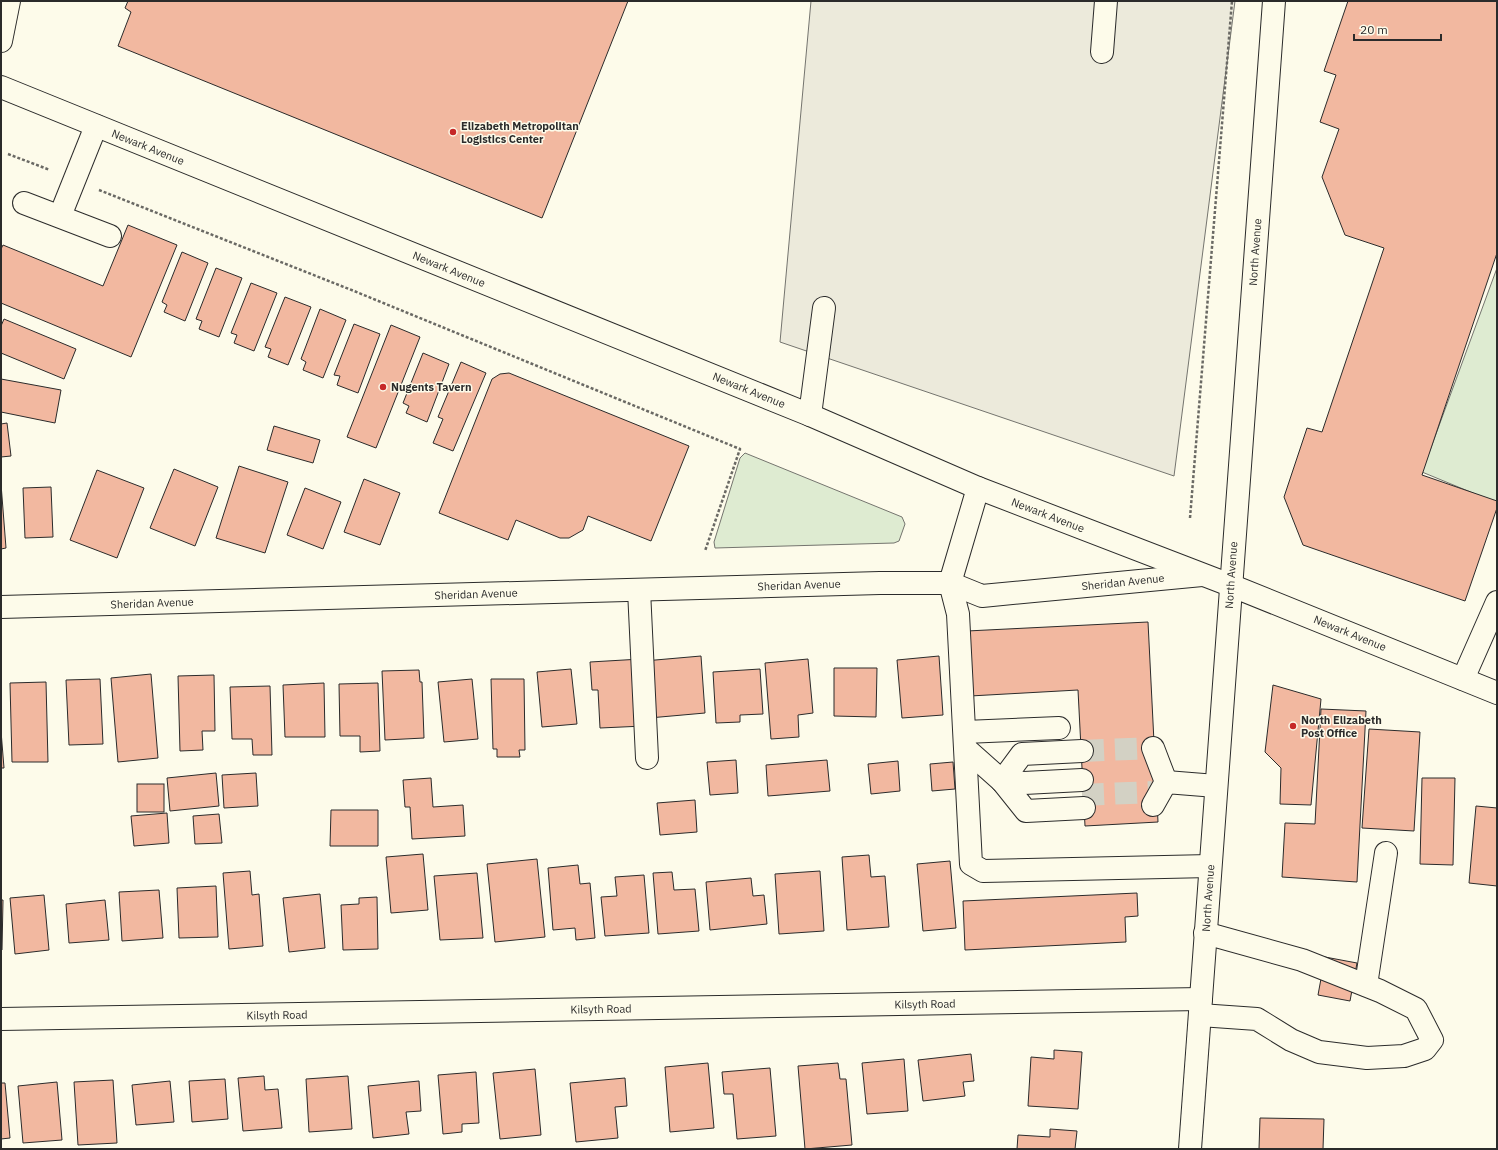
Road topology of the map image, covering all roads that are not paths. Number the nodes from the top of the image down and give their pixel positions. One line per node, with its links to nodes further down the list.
1 (9, 1): 4 (main road)
2 (1106, 1): 5 (main road)
3 (1274, 1): 16 (main road, North Avenue)
4 (1, 41)
5 (1102, 52)
6 (1, 87): 7 (main road, Newark Avenue)
7 (96, 126): 9 (main road); 12 (main road, Newark Avenue)
8 (24, 203): 9 (main road)
9 (60, 216): 10 (main road)
10 (110, 236)
11 (824, 308): 12 (main road)
12 (810, 415): 13 (main road, Newark Avenue)
13 (978, 488): 14 (main road, Newark Avenue); 15 (main road)
14 (1202, 574): 15 (main road, Sheridan Avenue); 16 (main road, Newark Avenue)
15 (950, 583): 17 (main road, Sheridan Avenue); 23 (main road)
16 (1230, 585): 20 (main road, Newark Avenue); 27 (main road, North Avenue)
17 (639, 590): 19 (main road, Sheridan Avenue); 24 (main road)
18 (1497, 602): 20 (main road)
19 (1, 608)
20 (1463, 679): 21 (main road, Newark Avenue)
21 (1497, 693)
22 (1059, 728): 23 (main road)
23 (965, 740): 26 (main road); 29 (main road)
24 (647, 758)
25 (1155, 778): 27 (main road)
26 (1002, 781): 26 (main road)
27 (1216, 786): 29 (main road, North Avenue)
28 (1386, 853): 31 (main road)
29 (1210, 866): 30 (main road, North Avenue)
30 (1205, 933): 31 (main road); 32 (main road, North Avenue)
31 (1366, 985): 32 (main road, Kilsyth Road)
32 (1200, 1007): 33 (main road, Kilsyth Road); 34 (main road, North Avenue)
33 (1, 1019)
34 (1190, 1149)

